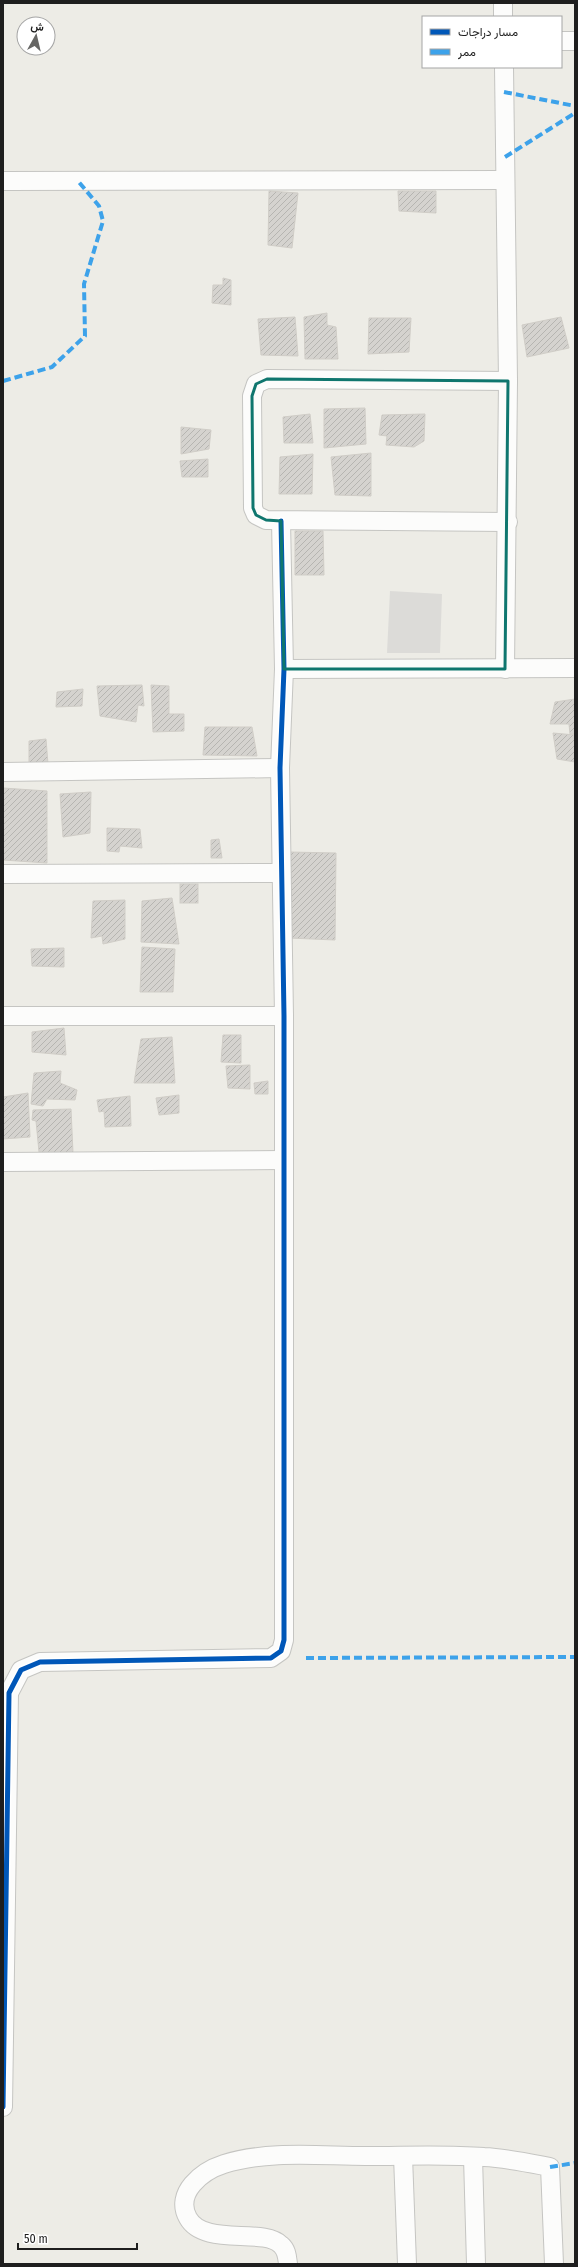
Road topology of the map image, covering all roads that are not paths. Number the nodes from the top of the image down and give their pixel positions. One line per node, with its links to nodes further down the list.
1 (503, 3): 2 (street)
2 (503, 16)
3 (562, 41): 4 (street)
4 (575, 41)
5 (504, 68): 6 (street)
6 (505, 180): 7 (street); 8 (street)
7 (3, 181)
8 (508, 381): 9 (street); 10 (street)
9 (281, 521): 10 (street); 12 (street)
10 (508, 522): 13 (street)
11 (575, 668): 13 (street)
12 (284, 669): 13 (street); 14 (street)
13 (506, 669)
14 (280, 768): 15 (street); 16 (street)
15 (3, 772)
16 (281, 873): 17 (street); 19 (street)
17 (3, 874)
18 (3, 1016): 19 (street)
19 (284, 1016): 20 (street)
20 (283, 1160): 21 (street); 22 (street)
21 (3, 1162)
22 (3, 2107)
23 (403, 2156): 24 (street); 25 (street); 26 (street)
24 (473, 2156): 27 (street); 28 (street)
25 (288, 2264)
26 (408, 2264)
27 (476, 2264)
28 (554, 2264)

